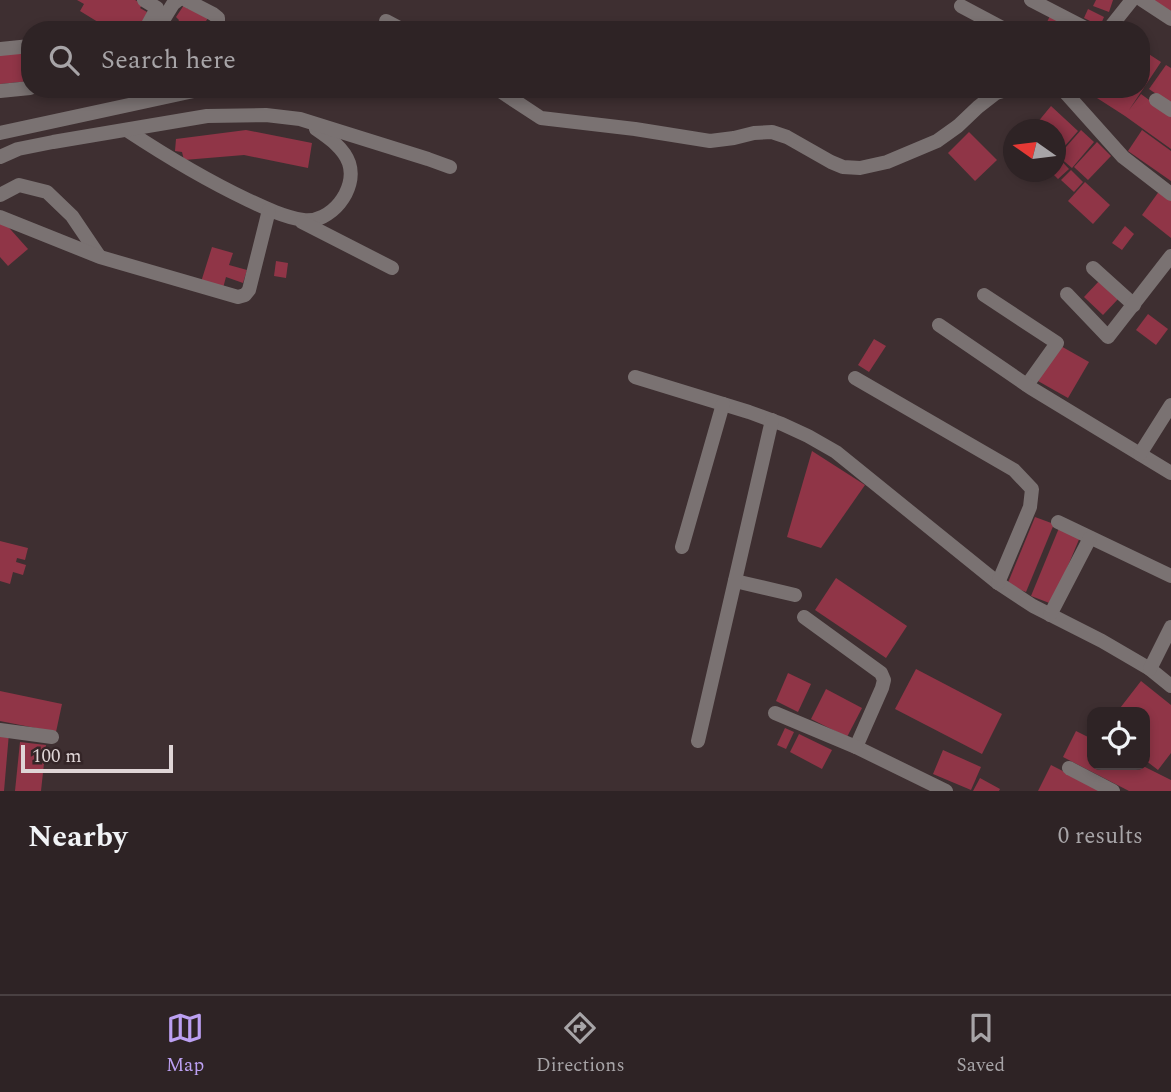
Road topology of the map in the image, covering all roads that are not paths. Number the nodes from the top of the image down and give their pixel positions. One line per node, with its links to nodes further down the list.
1 (144, 0): 9 (street)
2 (178, 0): 10 (street)
3 (186, 0): 11 (street)
4 (1031, 0): 13 (street)
5 (1132, 0): 14 (street)
6 (1142, 0): 8 (street)
7 (961, 6): 12 (street)
8 (1171, 19)
9 (150, 21)
10 (163, 21)
11 (218, 21)
12 (989, 21)
13 (1072, 21)
14 (1115, 21)
15 (21, 47): 16 (street)
16 (0, 49)
17 (21, 89): 18 (street)
18 (0, 91)
19 (161, 98): 27 (street)
20 (511, 98): 21 (street)
21 (990, 98)
22 (1068, 98): 30 (street)
23 (1156, 100): 24 (street)
24 (1171, 110)
25 (300, 119): 26 (street); 29 (street); 34 (street)
26 (128, 131): 28 (street); 32 (street)
27 (0, 133)
28 (0, 157)
29 (450, 167)
30 (1171, 194)
31 (0, 195): 36 (street)
32 (269, 210): 34 (street); 36 (street)
33 (0, 217): 36 (street)
34 (295, 218): 37 (street)
35 (1171, 256): 41 (street)
36 (100, 257)
37 (392, 268)
38 (1093, 268): 41 (street)
39 (984, 295): 45 (street)
40 (1067, 295): 41 (street)
41 (1134, 305)
42 (939, 325): 45 (street)
43 (635, 377): 46 (street)
44 (855, 378): 56 (street)
45 (1027, 385): 49 (street)
46 (723, 404): 48 (street); 53 (street)
47 (1171, 405): 49 (street)
48 (772, 420): 55 (street); 56 (street)
49 (1140, 454): 50 (street)
50 (1171, 473)
51 (1058, 522): 52 (street)
52 (1090, 538): 54 (street); 58 (street)
53 (682, 547)
54 (1171, 576)
55 (735, 581): 57 (street); 66 (street)
56 (998, 583): 58 (street)
57 (795, 595)
58 (1050, 615): 61 (street)
59 (804, 617): 67 (street)
60 (1171, 627): 61 (street)
61 (1150, 669): 62 (street)
62 (1171, 686)
63 (775, 713): 67 (street)
64 (0, 730): 65 (street)
65 (52, 737)
66 (698, 741)
67 (856, 747): 69 (street)
68 (1069, 768): 70 (street)
69 (946, 791)
70 (1113, 791)

